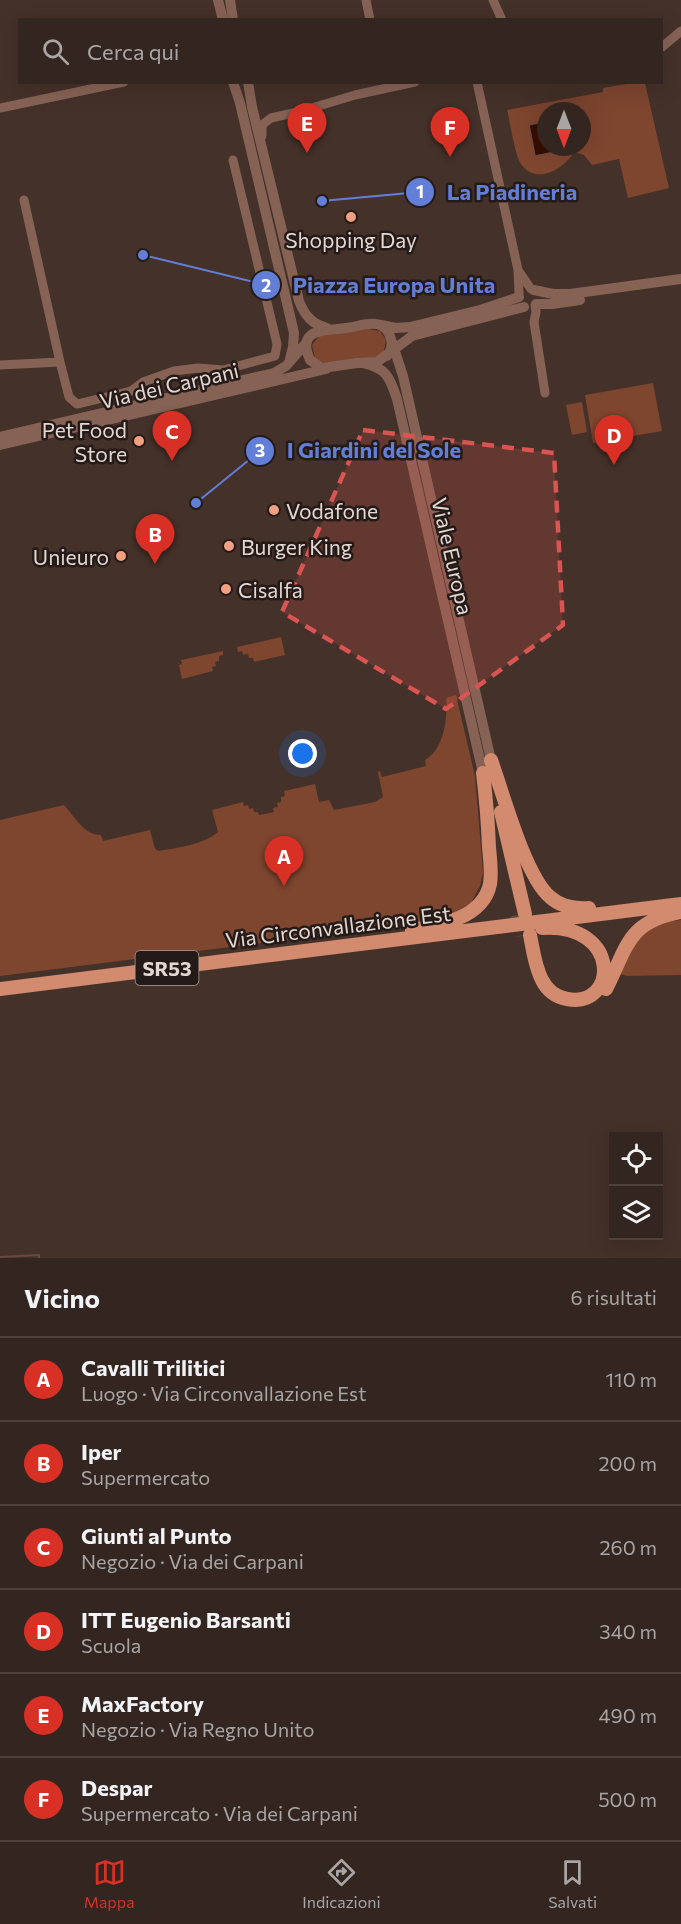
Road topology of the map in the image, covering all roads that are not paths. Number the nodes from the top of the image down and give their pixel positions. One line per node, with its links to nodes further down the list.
1 (218, 0): 5 (street)
2 (230, 0): 6 (street)
3 (366, 0): 7 (street)
4 (493, 0): 8 (street)
5 (222, 18)
6 (233, 18)
7 (370, 18)
8 (501, 18)
9 (681, 31): 10 (street)
10 (663, 46)
11 (114, 84): 17 (street)
12 (235, 84): 28 (street)
13 (248, 84): 18 (street)
14 (248, 84): 20 (street)
15 (477, 84): 22 (street)
16 (385, 85): 18 (street)
17 (0, 108)
18 (271, 118): 20 (street)
19 (233, 160): 32 (street)
20 (275, 196): 27 (street)
21 (24, 200): 32 (street)
22 (518, 270): 24 (street); 25 (street)
23 (675, 284): 24 (street); 25 (street)
24 (532, 290): 25 (street); 25 (street)
25 (526, 302): 26 (street); 29 (street); 38 (street)
26 (381, 325): 27 (street); 31 (street, Viale Europa)
27 (330, 329): 30 (street, Via dei Carpani)
28 (294, 333): 30 (street); 34 (street)
29 (407, 338): 31 (street); 37 (street)
30 (306, 348): 34 (street, Via dei Carpani); 36 (street)
31 (391, 350): 33 (street, Via dei Carpani); 37 (street, Viale Europa)
32 (60, 362): 35 (street)
33 (363, 363): 36 (street, Via dei Carpani); 43 (street, Viale Europa)
34 (288, 364): 39 (street, Via dei Carpani)
35 (0, 365)
36 (329, 368): 41 (street, Via dei Carpani)
37 (403, 376): 42 (street, Viale Europa)
38 (545, 393)
39 (66, 421): 40 (street, Via dei Carpani); 41 (street, Via dei Carpani)
40 (0, 441): 41 (street, Via dei Carpani)
41 (18, 441)
42 (491, 760): 43 (main road); 44 (main road)
43 (483, 773): 47 (main road)
44 (681, 902): 46 (main road, Via Circonvallazione Est / SR53)
45 (681, 912): 46 (main road)
46 (423, 936): 47 (main road, Via Circonvallazione Est / SR53)
47 (334, 947): 48 (main road, Via Circonvallazione Est / SR53)
48 (0, 989)

